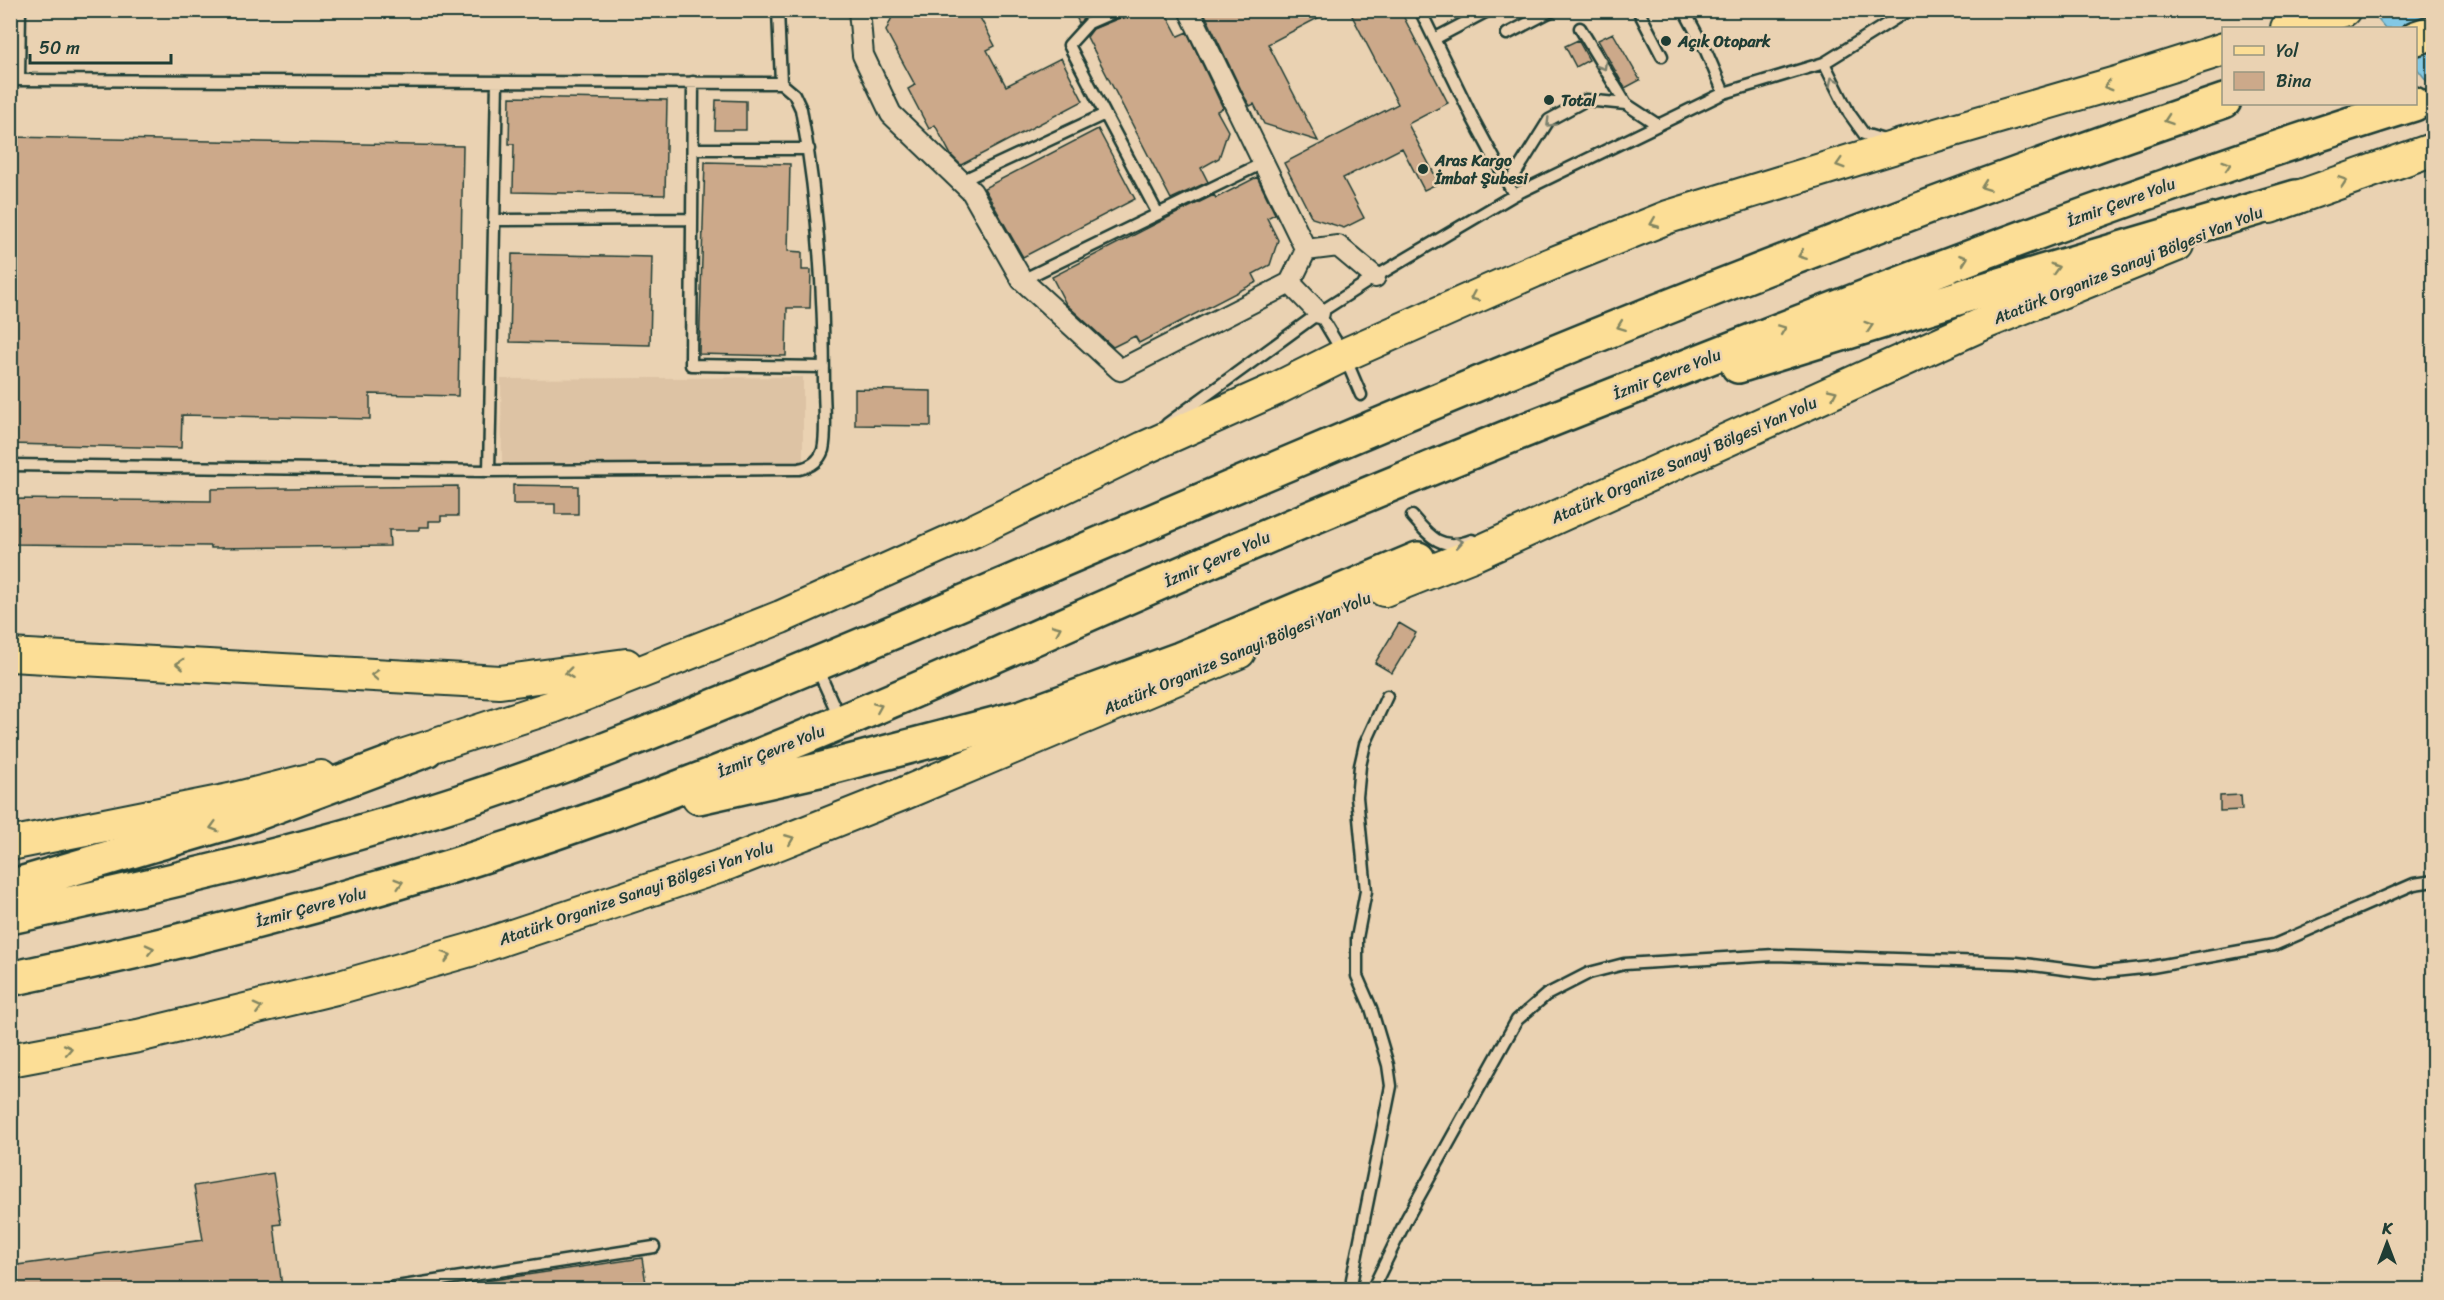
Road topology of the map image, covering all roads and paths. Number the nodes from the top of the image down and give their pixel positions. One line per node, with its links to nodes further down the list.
1 (20, 10): 22 (lane)
2 (778, 10): 25 (lane)
3 (859, 10): 39 (street)
4 (1119, 10): 32 (lane)
5 (1189, 10): 38 (street)
6 (1420, 10): 18 (lane)
7 (1489, 10): 18 (lane)
8 (1553, 10): 16 (lane)
9 (1638, 10): 20 (lane)
10 (1684, 10): 26 (lane)
11 (1909, 10): 21 (lane)
12 (2337, 13): 13 (main road)
13 (2290, 27)
14 (1580, 28): 30 (lane, one-way to 30)
15 (2433, 32): 17 (highway)
16 (1507, 34)
17 (2417, 37)
18 (1434, 39): 40 (lane)
19 (2222, 49): 34 (main road, one-way to 34)
20 (1662, 56)
21 (1824, 63): 26 (lane); 34 (lane, one-way to 21)
22 (15, 80): 23 (lane)
23 (497, 82): 24 (lane); 45 (lane)
24 (693, 82): 25 (lane); 35 (lane)
25 (781, 83): 36 (lane)
26 (1724, 93): 33 (lane)
27 (2433, 97): 29 (highway, İzmir Çevre Yolu)
28 (2222, 101): 65 (highway, one-way to 65)
29 (2417, 103)
30 (1626, 104): 33 (lane); 40 (lane, one-way to 40)
31 (2410, 105): 54 (highway, İzmir Çevre Yolu, one-way to 31)
32 (1105, 114): 39 (lane); 43 (lane)
33 (1658, 125): 41 (lane)
34 (1902, 145): 51 (main road, one-way to 51)
35 (693, 149): 36 (lane); 44 (lane)
36 (808, 149): 52 (lane)
37 (2433, 150): 42 (main road, Atatürk Organize Sanayi Bölgesi Yan Yolu, one-way to 37)
38 (1263, 163): 43 (lane); 46 (street)
39 (961, 181): 48 (street)
40 (1509, 184): 41 (lane)
41 (1514, 195): 47 (lane)
42 (2296, 197): 54 (highway, one-way to 42); 55 (main road, Atatürk Organize Sanayi Bölgesi Yan Yolu, one-way to 42)
43 (1158, 214): 48 (lane)
44 (692, 219): 45 (lane); 52 (lane)
45 (494, 220): 58 (lane)
46 (1306, 250): 47 (street); 49 (street)
47 (1375, 277): 50 (lane)
48 (1022, 280): 49 (street)
49 (1290, 283): 50 (street)
50 (1319, 313): 51 (lane); 56 (lane)
51 (1344, 355): 53 (lane); 56 (main road)
52 (824, 367): 58 (lane)
53 (1361, 395)
54 (1590, 403): 67 (highway, İzmir Çevre Yolu, one-way to 54)
55 (1723, 443): 59 (lane); 77 (main road, Atatürk Organize Sanayi Bölgesi Yan Yolu, one-way to 55)
56 (1144, 448): 64 (main road)
57 (10, 465): 58 (lane)
58 (489, 471)
59 (1549, 508)
60 (1412, 516): 61 (lane, one-way to 61)
61 (1486, 534)
62 (1418, 559): 69 (highway)
63 (10, 655): 64 (main road, one-way to 63)
64 (689, 655): 68 (main road)
65 (816, 665): 67 (lane); 73 (highway)
66 (1387, 696): 80 (lane)
67 (842, 722): 69 (highway, İzmir Çevre Yolu)
68 (426, 750): 70 (main road); 72 (highway, one-way to 72)
69 (566, 828): 74 (highway, İzmir Çevre Yolu, one-way to 69)
70 (10, 844)
71 (2433, 881): 81 (lane)
72 (10, 887)
73 (10, 917)
74 (109, 958): 75 (highway, İzmir Çevre Yolu); 76 (highway)
75 (10, 979)
76 (10, 996)
77 (10, 1060)
78 (654, 1247): 79 (lane)
79 (377, 1290)
80 (1352, 1290)
81 (1372, 1290)

